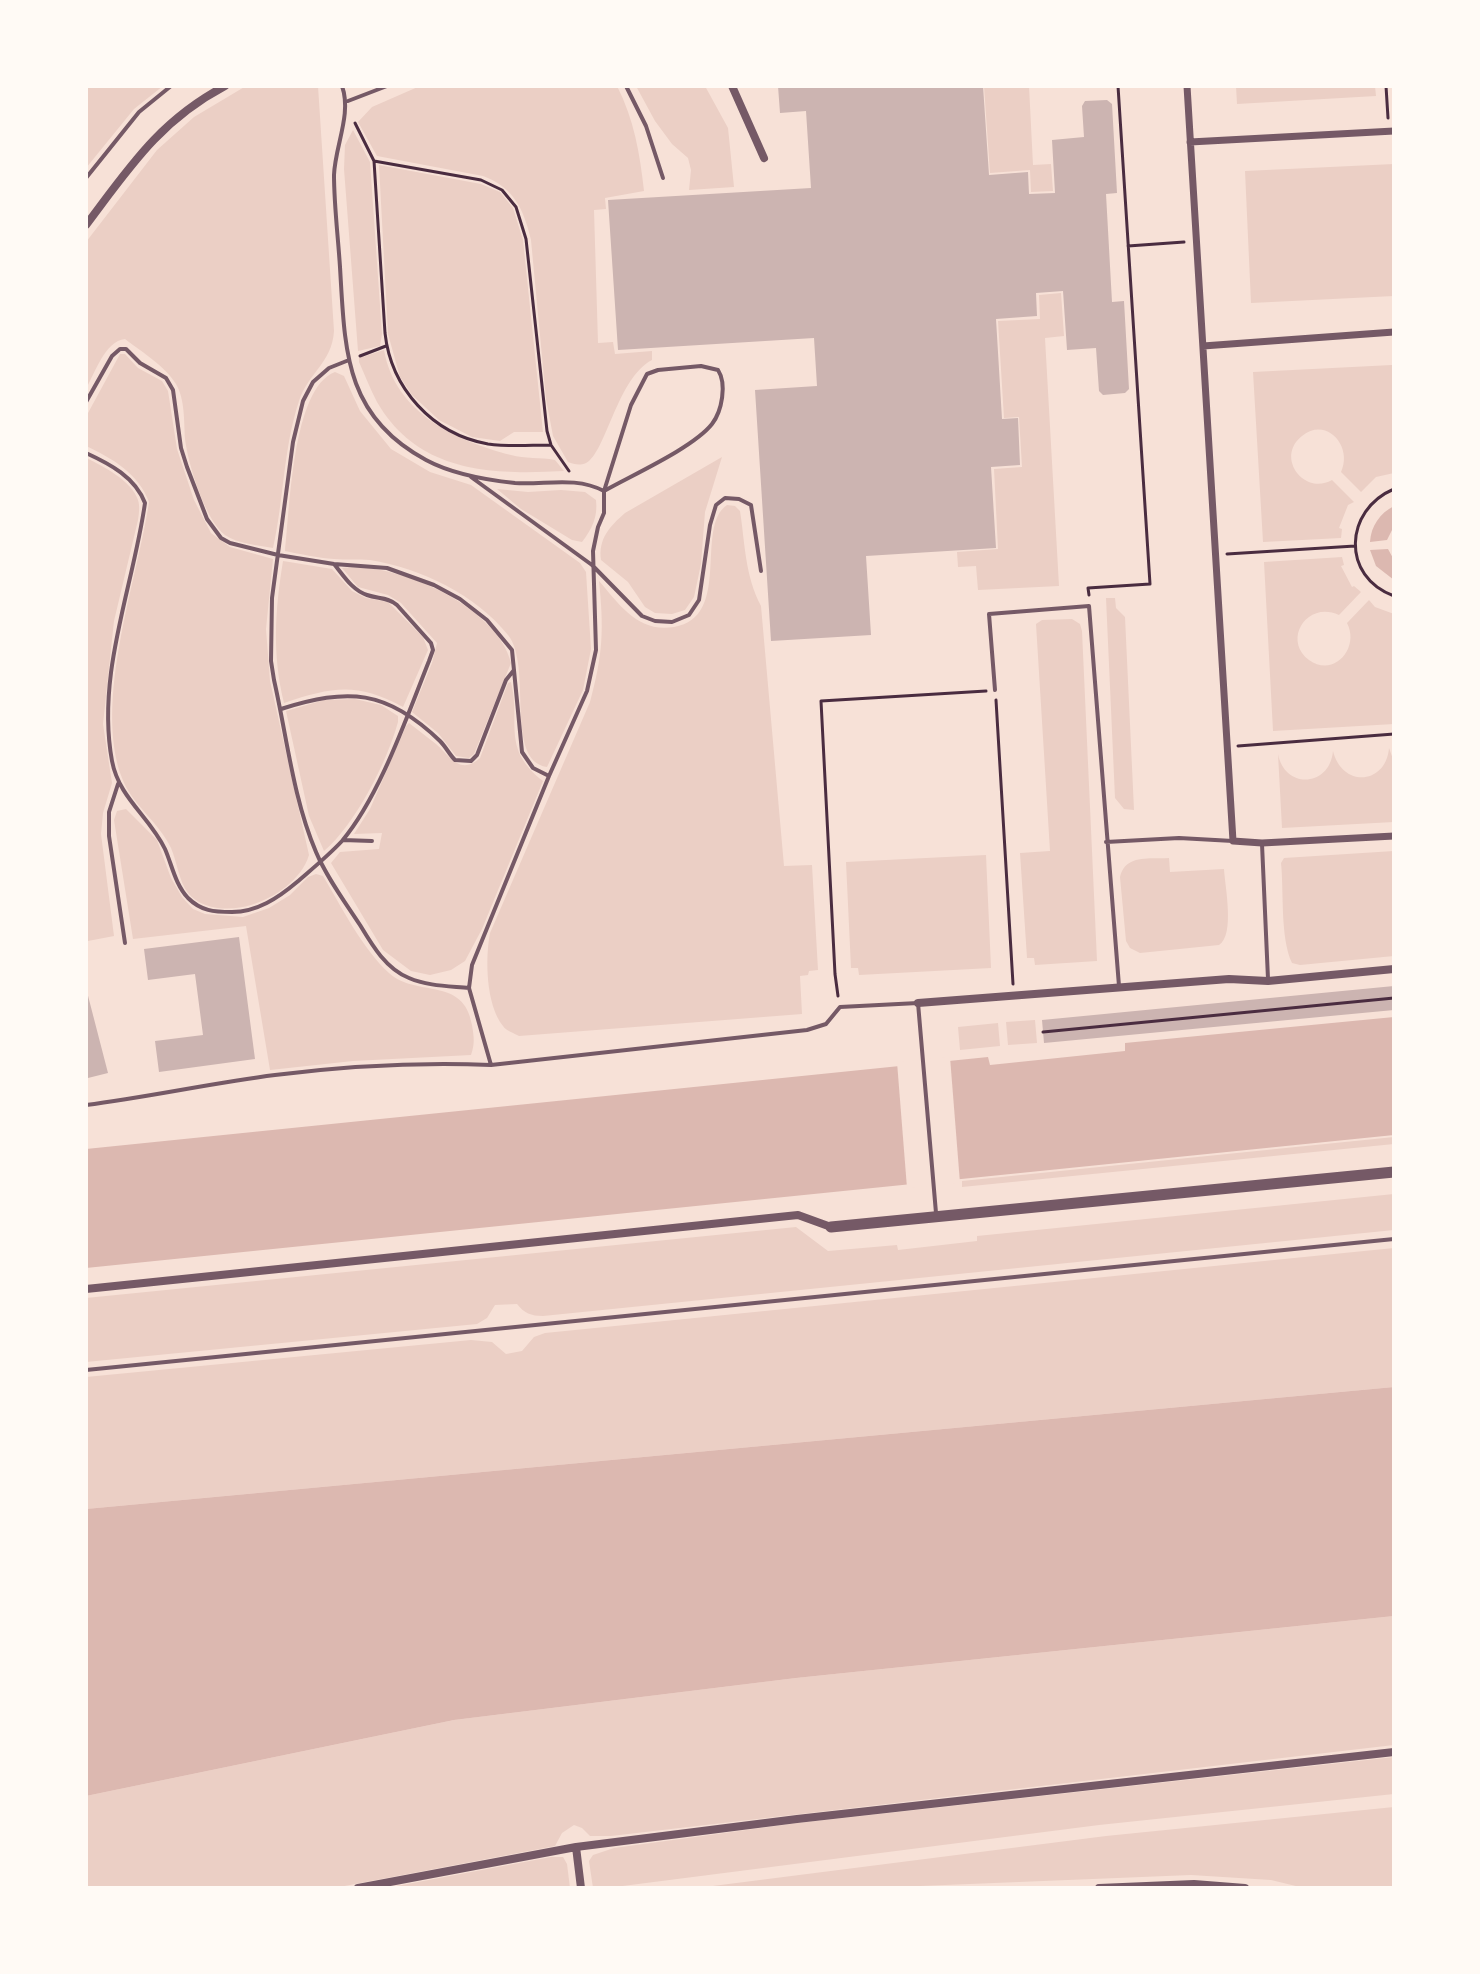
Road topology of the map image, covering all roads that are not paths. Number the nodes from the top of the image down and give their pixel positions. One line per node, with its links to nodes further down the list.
1 (171, 86): 12 (lane)
2 (225, 86): 14 (street)
3 (342, 86): 8 (lane)
4 (387, 86): 8 (lane)
5 (626, 86): 13 (lane)
6 (732, 86): 11 (street)
7 (1187, 86): 10 (street)
8 (347, 101): 17 (lane)
9 (1391, 131): 10 (street)
10 (1190, 142): 16 (street)
11 (764, 158)
12 (86, 178)
13 (663, 178)
14 (86, 225)
15 (1394, 332): 16 (street)
16 (1203, 346): 35 (street)
17 (349, 360): 20 (lane); 22 (lane)
18 (86, 402): 22 (lane)
19 (86, 453): 31 (lane)
20 (469, 475): 21 (lane); 24 (lane)
21 (604, 491): 21 (lane); 24 (lane)
22 (278, 555): 23 (lane); 28 (lane)
23 (334, 564): 26 (lane); 29 (lane)
24 (592, 565): 25 (lane); 30 (lane)
25 (761, 571)
26 (515, 669): 29 (lane); 30 (lane)
27 (995, 690): 36 (lane)
28 (281, 709): 29 (lane); 38 (lane)
29 (406, 716): 33 (lane)
30 (549, 776): 42 (lane)
31 (118, 784): 38 (lane); 39 (lane)
32 (1394, 836): 37 (street)
33 (343, 840): 34 (lane); 38 (lane)
34 (372, 841)
35 (1233, 841): 36 (lane); 37 (street)
36 (1106, 842): 43 (lane)
37 (1262, 843): 41 (lane)
38 (321, 862): 42 (lane)
39 (125, 943)
40 (1394, 969): 41 (street)
41 (1268, 981): 43 (street)
42 (469, 988): 45 (lane)
43 (1119, 989): 44 (street)
44 (918, 1003): 45 (lane); 48 (lane)
45 (491, 1065): 46 (lane)
46 (86, 1105)
47 (1394, 1172): 48 (street)
48 (937, 1215): 49 (street)
49 (831, 1227): 51 (street)
50 (1394, 1239): 52 (lane)
51 (86, 1289)
52 (86, 1370)
53 (1394, 1752): 54 (street)
54 (576, 1847): 55 (street); 56 (street)
55 (358, 1888)
56 (581, 1888)
57 (1099, 1888): 58 (street)
58 (1245, 1888)

